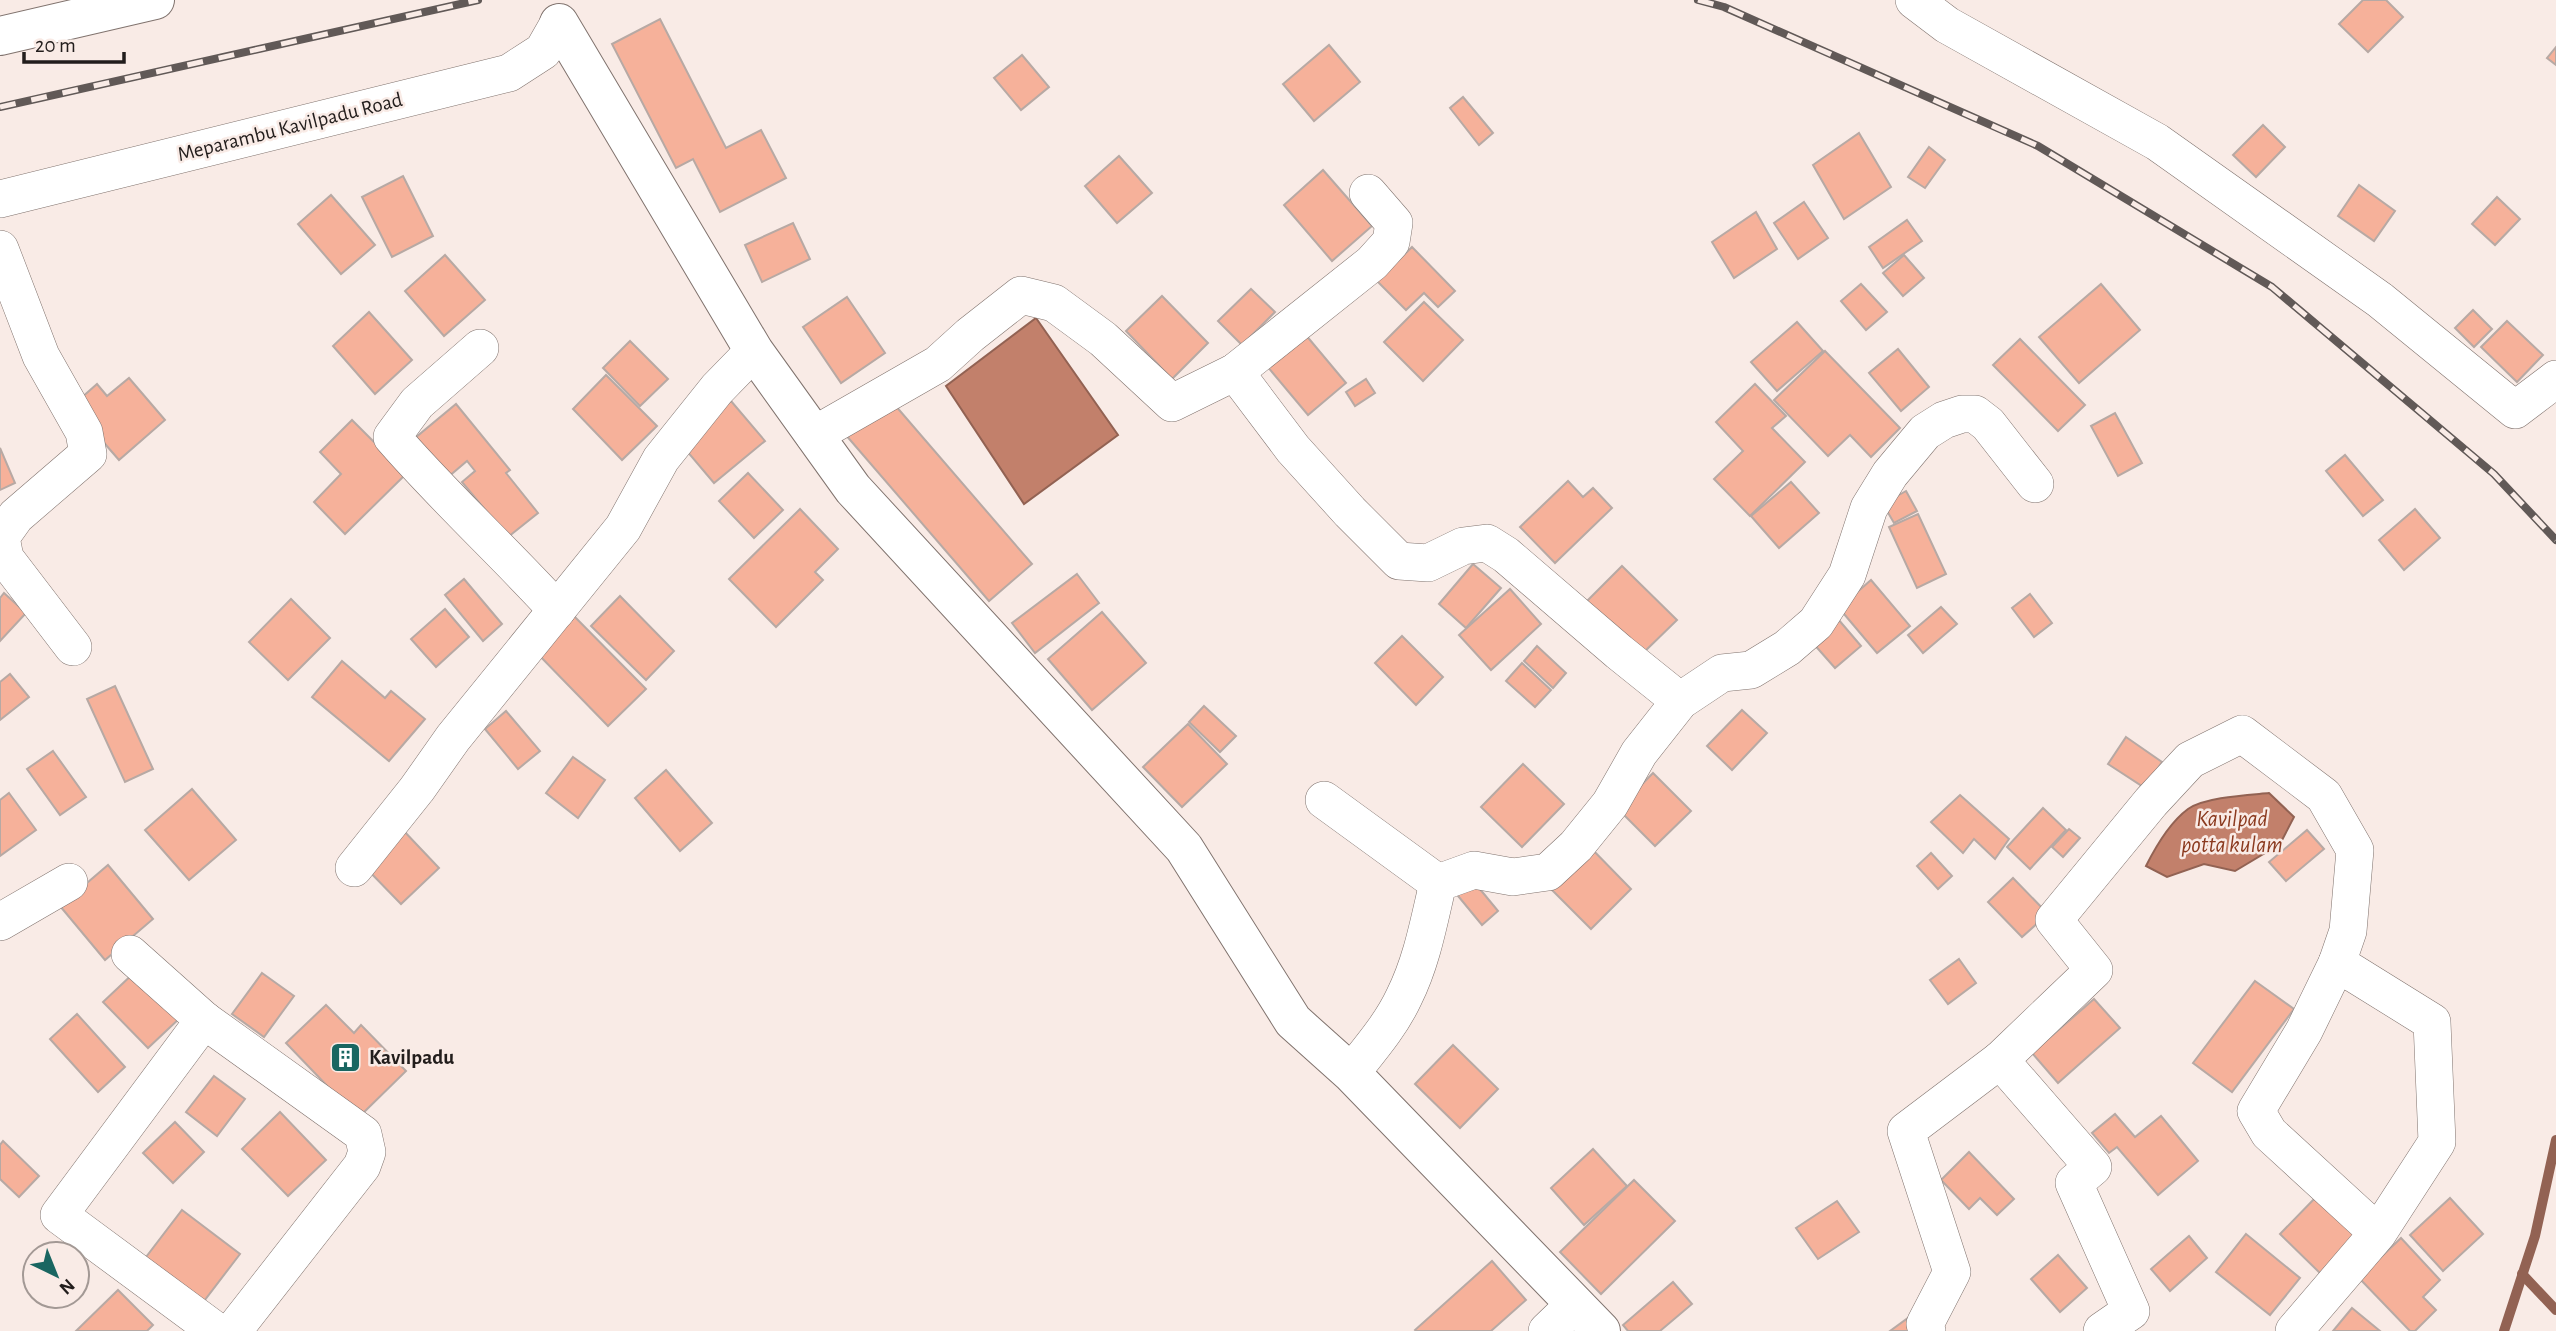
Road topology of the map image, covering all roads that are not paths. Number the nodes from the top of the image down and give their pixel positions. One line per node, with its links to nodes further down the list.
1 (155, 0): 4 (street)
2 (1914, 0): 11 (street)
3 (559, 23): 6 (street, Meparambu Kavilpadu Road); 9 (street)
4 (0, 36)
5 (1368, 193): 10 (street)
6 (0, 200)
7 (0, 249): 14 (street)
8 (480, 348): 15 (street)
9 (754, 351): 12 (street); 15 (street)
10 (1236, 372): 12 (street); 17 (street)
11 (2556, 379)
12 (814, 435): 27 (street)
13 (2035, 484): 17 (street)
14 (1, 537): 16 (street)
15 (557, 610): 19 (street)
16 (73, 648)
17 (1680, 701): 21 (street)
18 (1324, 800): 21 (street)
19 (354, 868)
20 (69, 882): 22 (street)
21 (1438, 883): 27 (street)
22 (0, 922)
23 (130, 954): 25 (street)
24 (2337, 963): 26 (street); 28 (street); 28 (street)
25 (204, 1020): 30 (street); 31 (street)
26 (2000, 1060): 34 (street); 35 (street)
27 (1351, 1073): 29 (street)
28 (2378, 1233): 36 (street)
29 (1574, 1305): 32 (street); 33 (street)
30 (216, 1331)
31 (233, 1331)
32 (1547, 1331)
33 (1601, 1331)
34 (1927, 1331)
35 (2102, 1331)
36 (2294, 1331)

